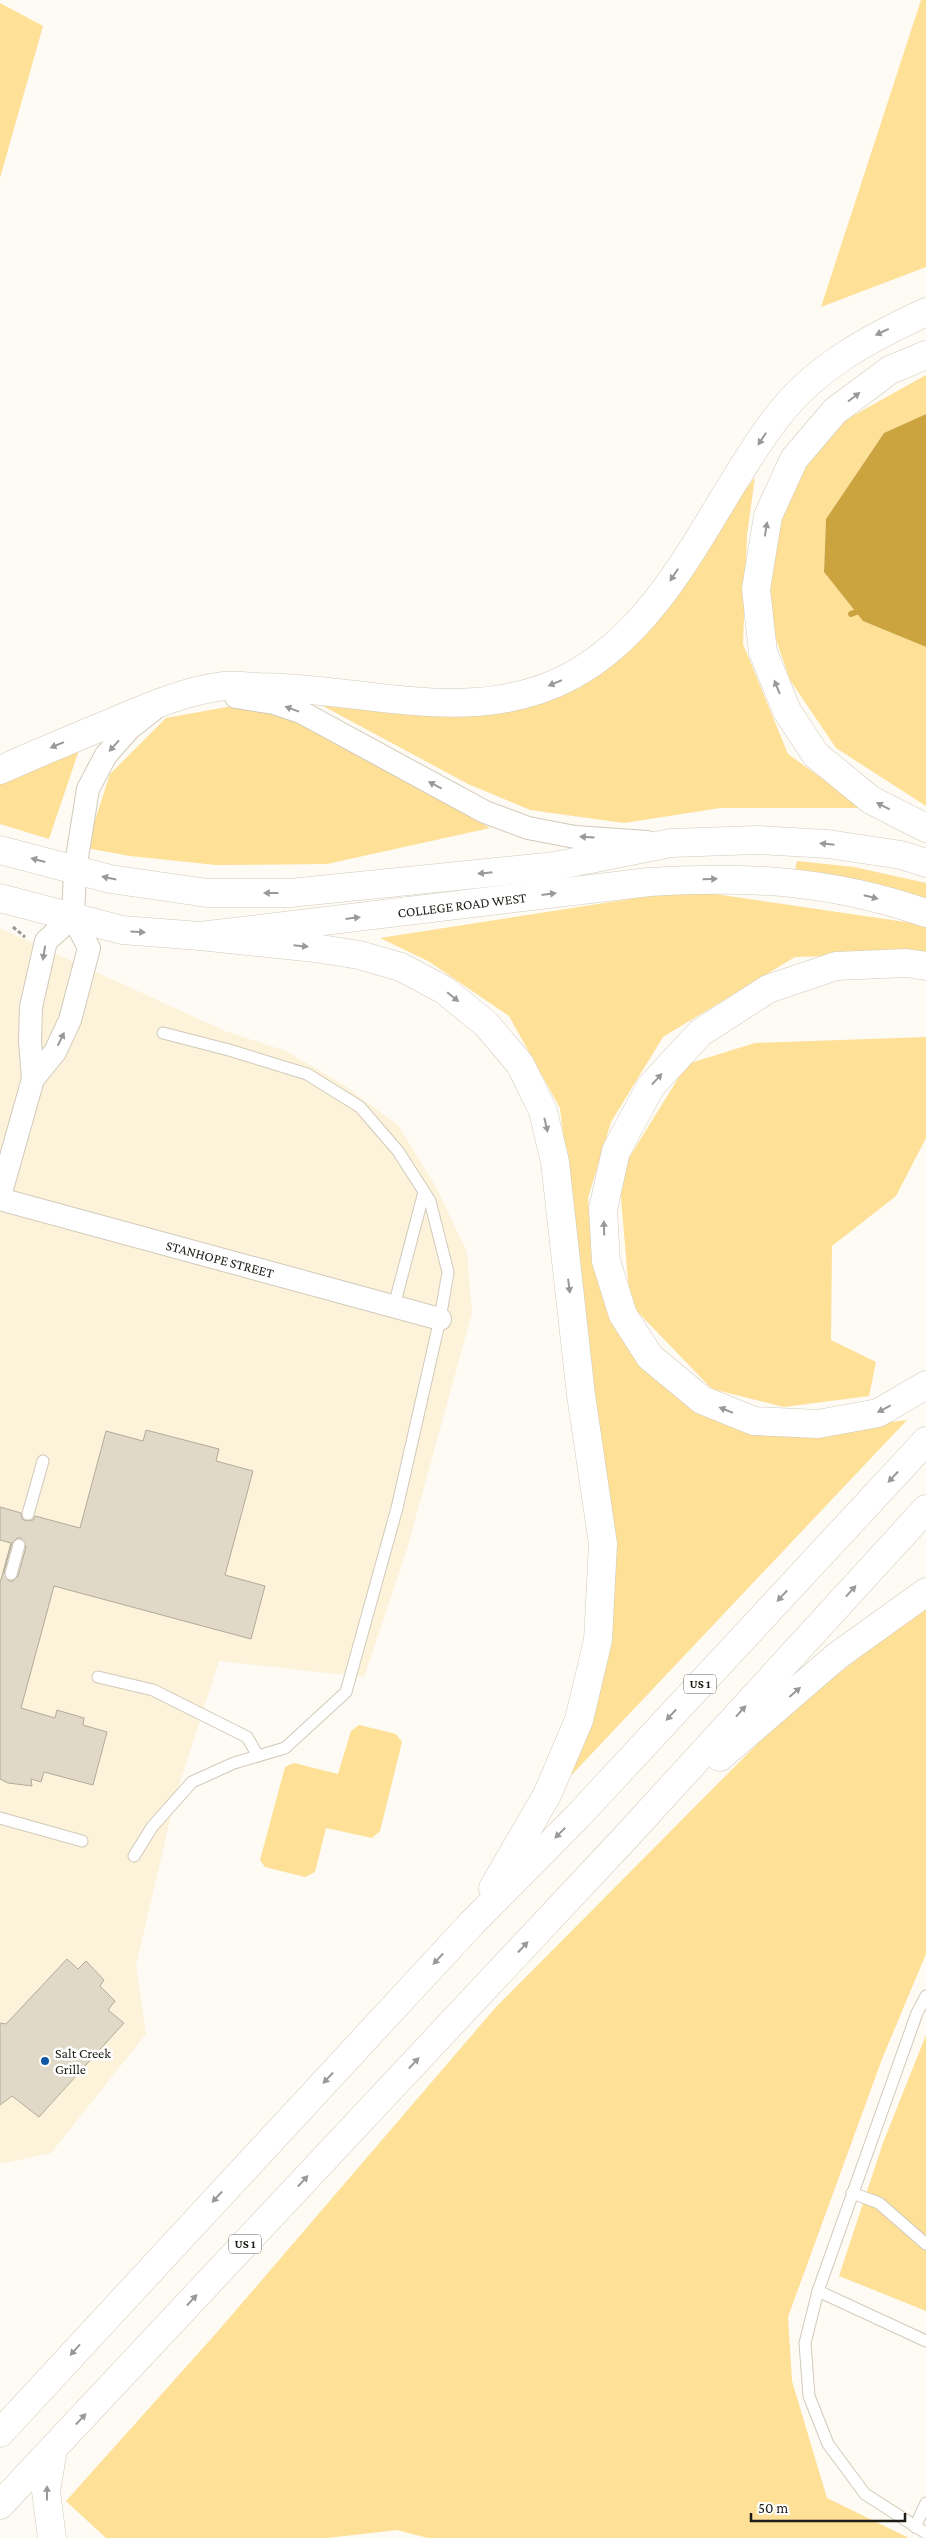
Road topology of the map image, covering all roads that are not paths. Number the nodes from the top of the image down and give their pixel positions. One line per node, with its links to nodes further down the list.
1 (926, 312): 3 (main road, one-way to 3)
2 (926, 354): 5 (main road, one-way to 2)
3 (167, 699): 4 (main road, one-way to 4); 6 (street, one-way to 3); 9 (street, one-way to 9)
4 (0, 770)
5 (926, 828)
6 (671, 843): 8 (main road, COLLEGE ROAD WEST, one-way to 6); 9 (main road, COLLEGE ROAD WEST, one-way to 9)
7 (0, 850): 9 (main road, COLLEGE ROAD WEST, one-way to 7)
8 (926, 863)
9 (75, 870): 12 (street)
10 (0, 898): 12 (main road, COLLEGE ROAD WEST)
11 (926, 913): 13 (main road, COLLEGE ROAD WEST, one-way to 11)
12 (74, 917): 13 (main road, COLLEGE ROAD WEST, one-way to 13); 16 (street, one-way to 16); 16 (street, one-way to 12)
13 (200, 936): 35 (main road, one-way to 35)
14 (926, 966): 21 (main road, one-way to 14)
15 (163, 1033): 17 (lane)
16 (33, 1079): 18 (street)
17 (424, 1192): 19 (lane); 20 (lane)
18 (0, 1198): 19 (street, STANHOPE STREET)
19 (394, 1306): 20 (street, STANHOPE STREET)
20 (440, 1319): 30 (lane)
21 (926, 1385)
22 (926, 1441): 35 (main road, US 1, one-way to 35)
23 (43, 1461): 25 (lane)
24 (926, 1509): 32 (main road, US 1, one-way to 24)
25 (28, 1514)
26 (19, 1545): 27 (lane)
27 (12, 1570)
28 (926, 1592): 32 (main road, one-way to 28)
29 (98, 1676): 30 (lane)
30 (258, 1756): 34 (lane)
31 (0, 1818): 33 (lane)
32 (626, 1837): 42 (main road, US 1, one-way to 32)
33 (82, 1841)
34 (134, 1856)
35 (472, 1923): 41 (main road, US 1, one-way to 41)
36 (926, 1996): 37 (lane)
37 (852, 2194): 38 (lane); 39 (lane)
38 (926, 2244)
39 (818, 2291): 40 (lane); 45 (lane)
40 (926, 2342)
41 (0, 2433)
42 (53, 2448): 44 (main road, US 1); 47 (main road, one-way to 42)
43 (926, 2503): 45 (lane)
44 (0, 2505)
45 (915, 2527): 46 (lane)
46 (926, 2533)
47 (52, 2538)

